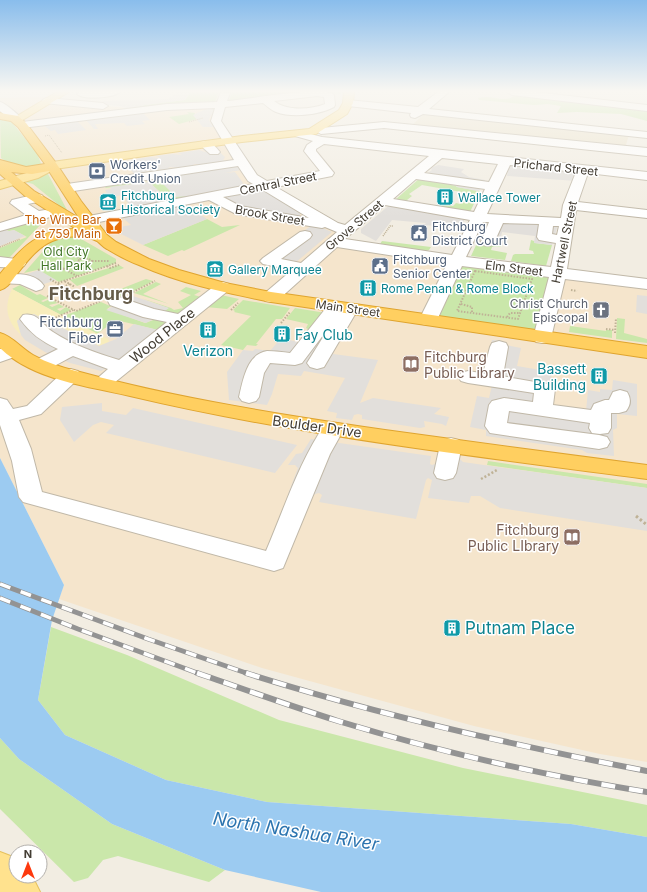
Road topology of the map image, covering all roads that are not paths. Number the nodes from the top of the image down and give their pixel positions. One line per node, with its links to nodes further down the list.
1 (24, 134): 18 (highway, Main Street)
2 (221, 134): 11 (street)
3 (299, 134): 10 (street, Prichard Street); 11 (main road)
4 (320, 134): 10 (main road)
5 (330, 134): 10 (street)
6 (414, 134): 12 (street)
7 (472, 134): 14 (street)
8 (635, 134): 9 (street)
9 (647, 135)
10 (317, 136): 12 (street, Prichard Street); 25 (street, Central Street)
11 (229, 141): 16 (street); 18 (main road)
12 (409, 150): 15 (street, Prichard Street)
13 (510, 152): 15 (street, Prichard Street); 19 (street, Prichard Street); 26 (street)
14 (647, 152)
15 (439, 154): 20 (street, Grove Street)
16 (243, 165): 21 (street); 25 (street); 27 (street)
17 (0, 166): 18 (highway, Main Street); 23 (highway, Main Street)
18 (52, 166): 23 (main road); 27 (highway, Main Street)
19 (583, 170): 22 (street, Prichard Street); 32 (street, Hartwell Street)
20 (418, 171): 26 (street); 30 (street, Grove Street)
21 (170, 174)
22 (647, 176)
23 (15, 182): 24 (main road); 29 (highway, Main Street)
24 (0, 185)
25 (263, 185): 28 (street, Central Street); 41 (street)
26 (493, 186): 39 (street)
27 (67, 188): 31 (highway, Main Street)
28 (211, 196): 41 (street, Brook Street); 46 (street, Central Street)
29 (37, 198): 33 (highway, Main Street); 33 (street)
30 (383, 201): 34 (street, Grove Street); 39 (street)
31 (75, 203): 37 (highway); 46 (highway, Main Street)
32 (570, 205): 35 (street); 42 (street, Hartwell Street)
33 (44, 212): 37 (highway, Main Street); 43 (street); 50 (highway)
34 (367, 213): 36 (street); 45 (street, Grove Street)
35 (647, 214)
36 (383, 216)
37 (71, 218): 46 (highway, Main Street); 50 (highway)
38 (498, 219): 39 (street); 44 (street); 49 (street)
39 (475, 220): 40 (street); 52 (street)
40 (454, 221)
41 (310, 223): 45 (street, Brook Street); 51 (street); 55 (street)
42 (567, 223): 44 (street); 47 (street, Hartwell Street)
43 (0, 227)
44 (536, 229): 47 (street)
45 (348, 230): 48 (street, Grove Street)
46 (97, 232): 50 (highway); 60 (highway, Main Street)
47 (564, 240): 56 (street, Hartwell Street)
48 (334, 242): 52 (street, Elm Street); 55 (street, Grove Street)
49 (488, 242)
50 (36, 245): 54 (highway)
51 (259, 255)
52 (458, 260): 56 (street, Elm Street); 66 (street)
53 (0, 262): 54 (street)
54 (18, 263): 58 (highway)
55 (303, 268): 61 (street, Grove Street)
56 (558, 273): 59 (street, Elm Street); 68 (street, Hartwell Street)
57 (41, 278): 58 (street)
58 (3, 282)
59 (647, 284)
60 (223, 287): 61 (highway, Main Street); 65 (street, Wood Place)
61 (271, 297): 63 (highway, Main Street)
62 (109, 301): 65 (street)
63 (343, 308): 66 (highway, Main Street); 74 (street); 82 (street)
64 (29, 319): 72 (street)
65 (181, 320): 67 (street, Wood Place)
66 (428, 320): 68 (highway, Main Street)
67 (158, 338): 69 (street); 76 (street, Wood Place)
68 (542, 338): 73 (highway, Main Street)
69 (135, 341)
70 (499, 347): 77 (street)
71 (4, 348): 75 (highway, Boulder Drive)
72 (73, 349): 75 (street); 76 (street)
73 (647, 352)
74 (317, 363)
75 (41, 365): 78 (highway, Boulder Drive)
76 (122, 367): 80 (street, Wood Place)
77 (494, 370): 79 (street); 83 (street)
78 (71, 375): 80 (highway, Boulder Drive); 84 (street)
79 (542, 378)
80 (102, 383): 86 (highway, Boulder Drive)
81 (620, 396): 85 (street)
82 (249, 397)
83 (542, 410): 85 (street); 87 (street)
84 (4, 411): 86 (street)
85 (606, 421): 87 (street)
86 (333, 429): 88 (highway, Boulder Drive)
87 (599, 442): 89 (street)
88 (451, 445): 89 (highway, Boulder Drive); 91 (street)
89 (598, 465): 90 (highway, Boulder Drive)
90 (647, 472)
91 (445, 473)
92 (0, 870): 93 (main road)
93 (21, 892)

